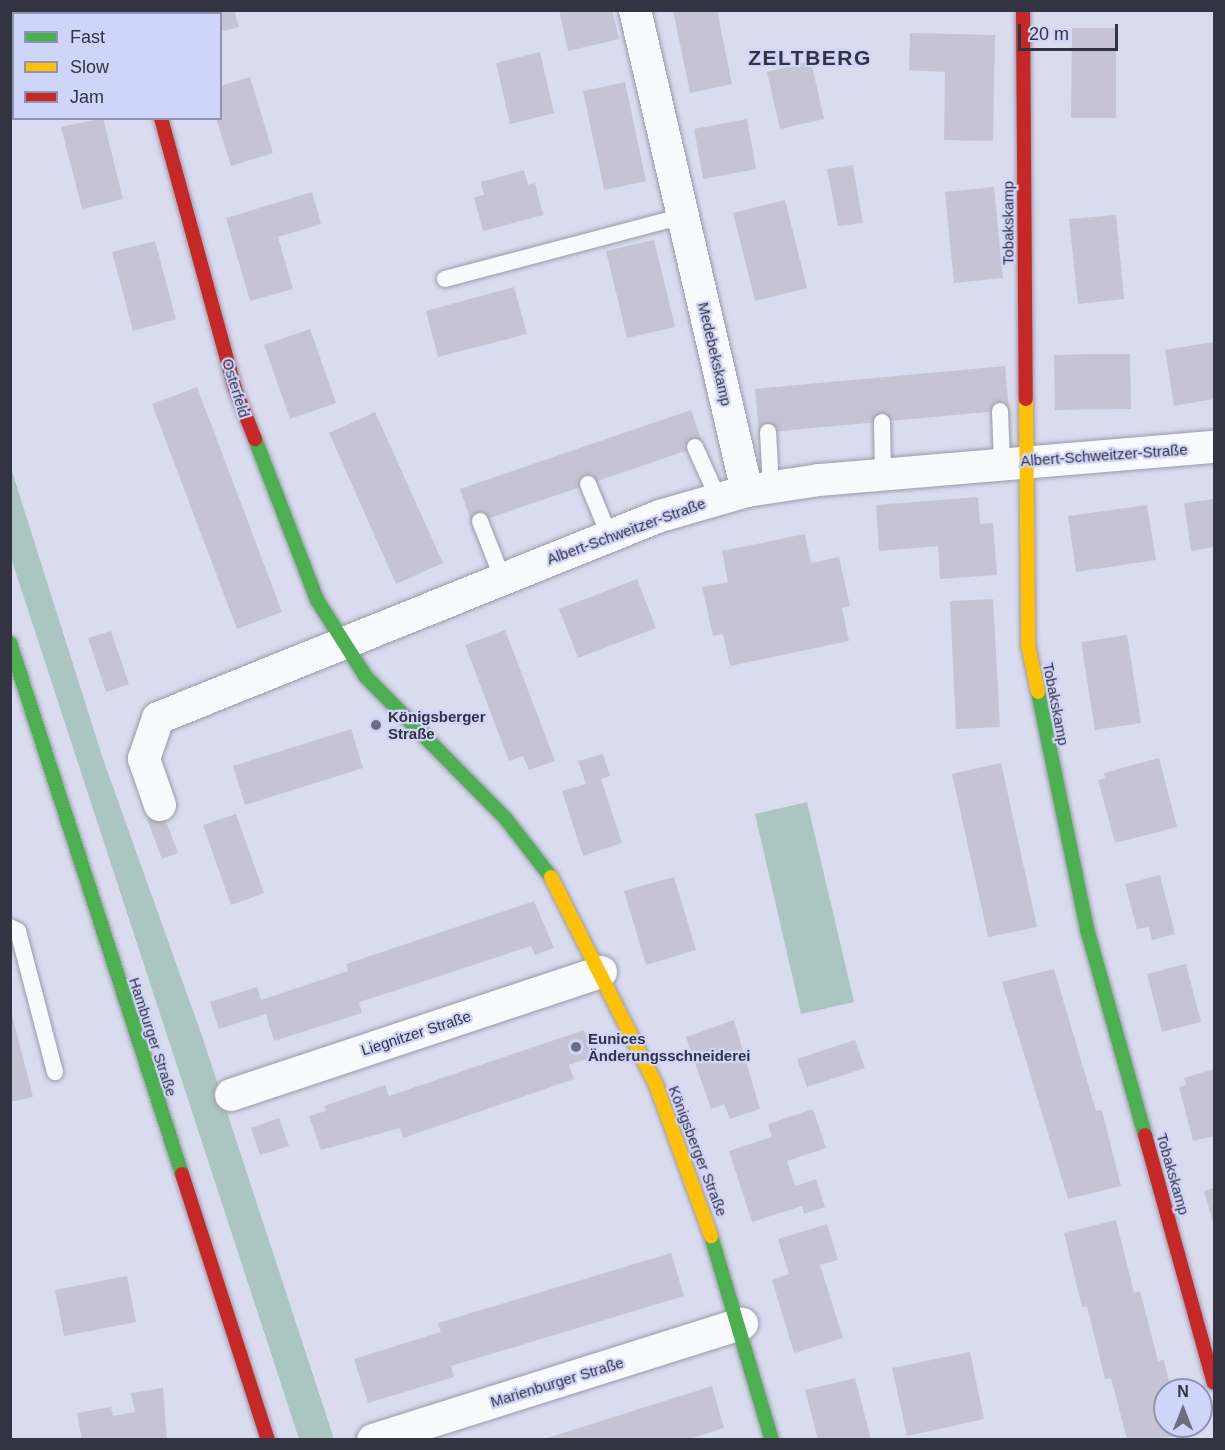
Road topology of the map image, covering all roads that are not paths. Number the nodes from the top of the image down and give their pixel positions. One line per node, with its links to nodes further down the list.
1 (635, 10): 4 (street, Medebekskamp)
2 (1023, 10): 11 (street, Tobakskamp)
3 (162, 120): 19 (street, Osterfeld)
4 (683, 216): 5 (lane); 14 (street, Medebekskamp)
5 (445, 279)
6 (1000, 411): 11 (lane)
7 (882, 422): 12 (lane)
8 (768, 432): 14 (lane)
9 (695, 447): 14 (lane)
10 (1215, 447): 11 (street, Albert-Schweitzer-Straße)
11 (1014, 462): 12 (street, Albert-Schweitzer-Straße); 26 (street, Tobakskamp)
12 (883, 473): 14 (street, Albert-Schweitzer-Straße)
13 (588, 484): 16 (lane)
14 (745, 492): 16 (street, Albert-Schweitzer-Straße)
15 (480, 521): 17 (lane)
16 (609, 535): 17 (street, Albert-Schweitzer-Straße)
17 (502, 577): 19 (street, Albert-Schweitzer-Straße)
18 (10, 643): 27 (street, Hamburger Straße)
19 (343, 645): 20 (street, Albert-Schweitzer-Straße); 22 (street, Königsberger Straße)
20 (160, 805)
21 (10, 927): 23 (lane)
22 (602, 972): 24 (street, Liegnitzer Straße); 25 (street, Königsberger Straße)
23 (55, 1072)
24 (231, 1095)
25 (742, 1324): 28 (street, Marienburger Straße); 29 (street, Königsberger Straße)
26 (1215, 1383)
27 (268, 1440)
28 (372, 1440)
29 (772, 1440)

